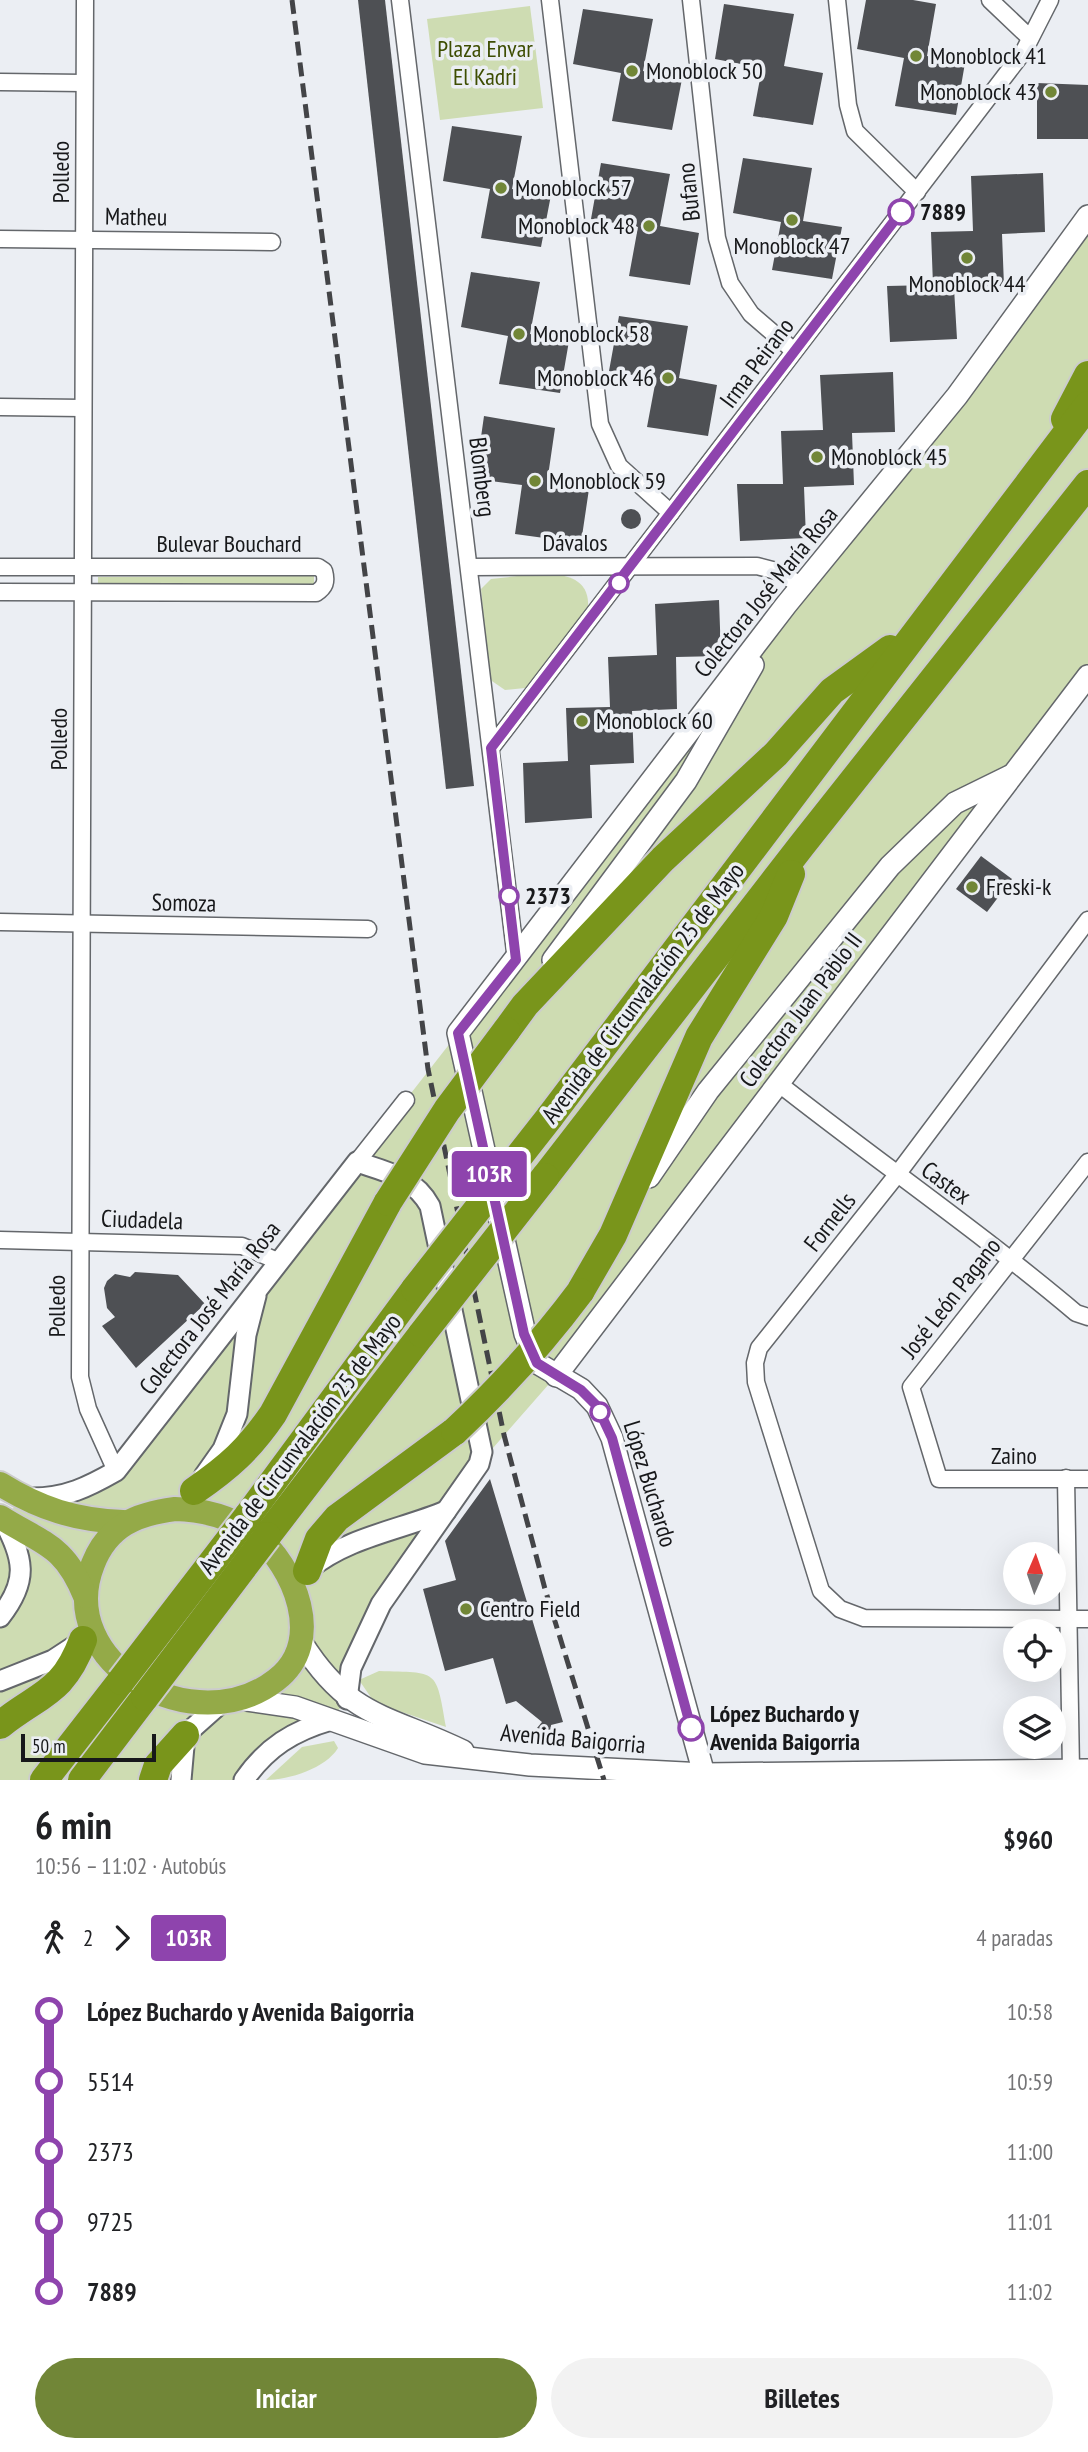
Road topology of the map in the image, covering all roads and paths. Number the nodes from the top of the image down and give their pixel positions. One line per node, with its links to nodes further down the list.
1 (85, 0): 10 (street, Polledo)
2 (400, 0): 26 (street, Blomberg)
3 (550, 0): 23 (street)
4 (691, 0): 16 (street, Bufano)
5 (836, 0): 11 (street)
6 (990, 0): 8 (street)
7 (1050, 0): 8 (street, Irma Peirano)
8 (1030, 38): 11 (street, Irma Peirano)
9 (0, 82): 10 (street)
10 (85, 83): 14 (street, Polledo)
11 (917, 192): 16 (street, Irma Peirano)
12 (1088, 216): 28 (main road, Colectora José María Rosa)
13 (0, 239): 14 (street, Matheu)
14 (84, 239): 15 (street, Matheu); 20 (street, Polledo)
15 (272, 242)
16 (794, 351): 23 (street, Irma Peirano)
17 (1088, 375): 21 (highway)
18 (1088, 405): 21 (highway, Avenida de Circunvalación 25 de Mayo)
19 (0, 407): 20 (street)
20 (83, 408): 25 (street, Polledo)
21 (1041, 466): 32 (highway, Avenida de Circunvalación 25 de Mayo)
22 (1088, 484): 36 (highway, Avenida de Circunvalación 25 de Mayo)
23 (671, 513): 24 (street, Irma Peirano)
24 (632, 566): 26 (street, Dávalos); 28 (street, Dávalos); 34 (street, Irma Peirano)
25 (83, 567): 27 (street, Bulevar Bouchard); 30 (street, Polledo); 30 (street, Bulevar Bouchard)
26 (470, 567): 34 (street, Blomberg)
27 (0, 568)
28 (801, 586): 31 (main road, Colectora José María Rosa)
29 (0, 592): 30 (street, Bulevar Bouchard)
30 (83, 592): 39 (street, Polledo)
31 (786, 605): 41 (main road, Colectora José María Rosa); 42 (main road)
32 (913, 633): 42 (highway); 85 (highway, Avenida de Circunvalación 25 de Mayo, bridge)
33 (1088, 676): 35 (main road, Colectora Juan Pablo II)
34 (491, 748): 41 (street, Blomberg)
35 (1014, 774): 44 (main road, Colectora Juan Pablo II); 49 (main road)
36 (802, 845): 49 (highway); 86 (highway, Avenida de Circunvalación 25 de Mayo, bridge)
37 (1088, 919): 48 (street, Fornells)
38 (0, 922): 39 (street, Somoza)
39 (82, 924): 40 (street, Somoza); 51 (street, Polledo)
40 (368, 929)
41 (516, 960): 43 (main road, Colectora José María Rosa)
42 (525, 1005): 62 (highway, bridge)
43 (458, 1033): 56 (main road, López Buchardo)
44 (778, 1083): 48 (street, Castex); 56 (main road, Colectora Juan Pablo II)
45 (406, 1100): 46 (street, Colectora José María Rosa)
46 (357, 1162): 53 (street, Colectora José María Rosa); 65 (street)
47 (1088, 1162): 52 (street, José León Pagano)
48 (896, 1176): 52 (street, Castex); 72 (street, Fornells)
49 (613, 1235): 68 (highway, bridge)
50 (0, 1240): 51 (street, Ciudadela)
51 (80, 1241): 53 (street, Ciudadela); 57 (street, Polledo)
52 (1011, 1258): 55 (street, Castex); 59 (street, José León Pagano)
53 (280, 1262): 54 (street, Colectora José María Rosa)
54 (258, 1289): 57 (street, Colectora José María Rosa); 62 (street)
55 (1088, 1317)
56 (556, 1376): 84 (main road, López Buchardo)
57 (116, 1471): 63 (street, Colectora José María Rosa)
58 (1066, 1478): 59 (street, Zaino); 60 (street, Zaino); 72 (street)
59 (939, 1479)
60 (1088, 1479)
61 (0, 1483): 63 (highway)
62 (194, 1491): 64 (street)
63 (23, 1498): 67 (highway)
64 (154, 1511): 67 (highway); 69 (highway)
65 (446, 1511): 68 (street); 77 (street)
66 (1, 1518): 70 (highway); 71 (street)
67 (123, 1522): 70 (highway)
68 (307, 1571): 69 (street)
69 (299, 1603): 75 (highway)
70 (87, 1604): 74 (street); 78 (highway)
71 (0, 1617)
72 (1069, 1619): 73 (street); 83 (street)
73 (1088, 1619)
74 (83, 1640): 76 (street); 80 (highway)
75 (302, 1643): 77 (main road, Avenida Baigorria); 78 (highway)
76 (0, 1681)
77 (348, 1699): 82 (main road, Avenida Baigorria)
78 (230, 1701): 79 (main road, Avenida Baigorria); 81 (street)
79 (331, 1720): 82 (main road, Avenida Baigorria); 89 (street)
80 (0, 1725)
81 (185, 1735): 87 (highway); 88 (street)
82 (474, 1757): 84 (main road, Avenida Baigorria)
83 (1078, 1773): 84 (main road, Avenida Baigorria)
84 (704, 1774)
85 (44, 1780)
86 (82, 1780)
87 (153, 1780)
88 (181, 1780)
89 (244, 1780)

